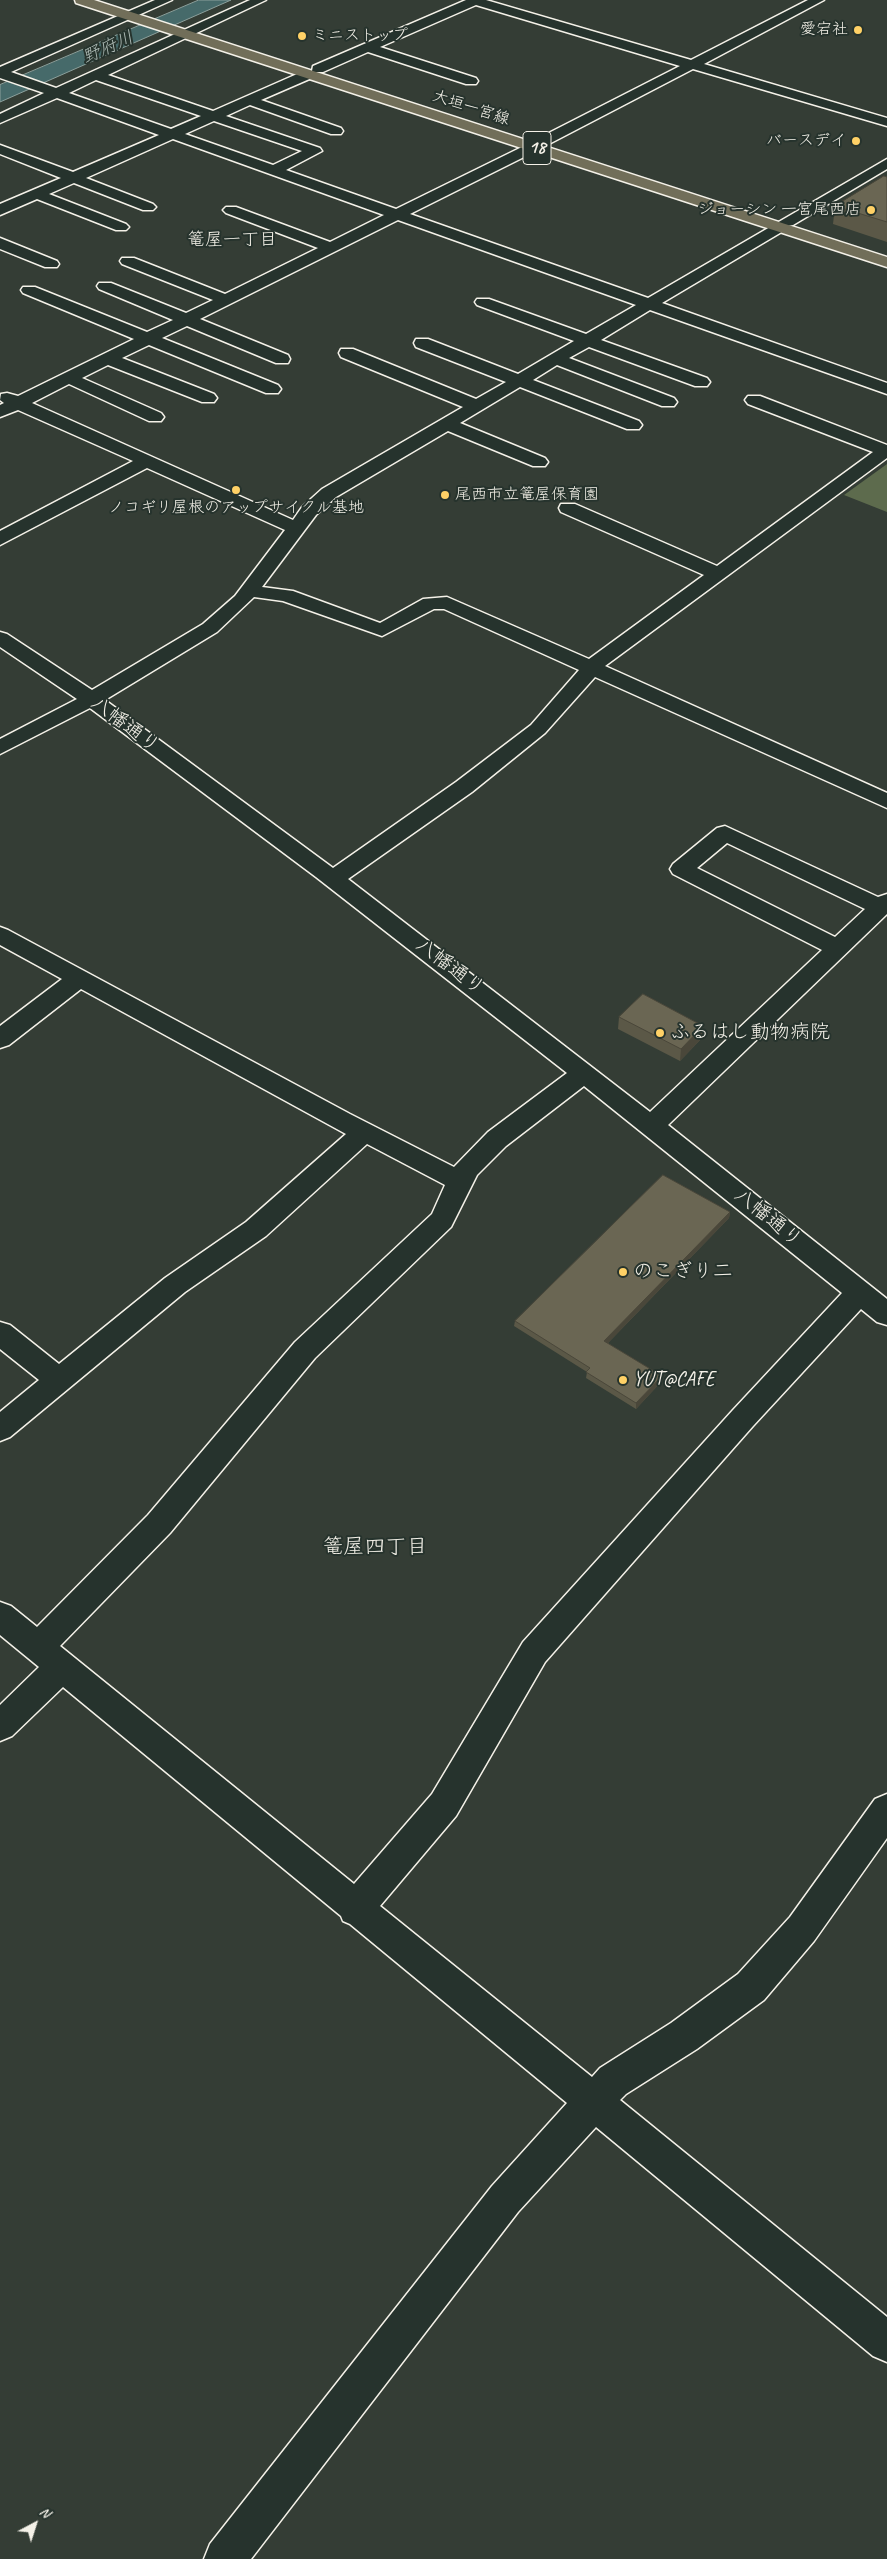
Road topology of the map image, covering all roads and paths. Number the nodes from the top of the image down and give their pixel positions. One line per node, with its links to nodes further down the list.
1 (81, 0): 7 (main road, 18)
2 (106, 0): 7 (main road, 18)
3 (166, 0): 7 (street)
4 (260, 0): 8 (street)
5 (474, 0): 9 (street); 10 (street)
6 (818, 0): 10 (street)
7 (134, 14): 8 (main road, 18); 11 (street)
8 (192, 32): 12 (main road, 大垣一宮線 / 18); 13 (street)
9 (369, 48): 12 (street); 14 (street)
10 (693, 65): 19 (street); 22 (street)
11 (0, 72): 15 (street)
12 (314, 72): 16 (street); 22 (main road, 大垣一宮線 / 18)
13 (95, 75): 15 (street); 17 (street)
14 (471, 81)
15 (56, 93): 18 (street); 21 (street)
16 (248, 100): 17 (street); 20 (street)
17 (211, 116): 21 (street); 25 (street)
18 (0, 119)
19 (887, 122)
20 (336, 131)
21 (169, 134): 25 (street); 26 (street)
22 (538, 144): 31 (street); 32 (main road, 大垣一宮線 / 18)
23 (0, 149): 26 (street)
24 (887, 163): 32 (street)
25 (272, 171): 31 (street)
26 (74, 178): 27 (street); 28 (street)
27 (36, 194): 29 (street); 33 (street)
28 (148, 207)
29 (0, 210)
30 (231, 210): 35 (street)
31 (399, 214): 35 (street); 44 (street)
32 (784, 224): 36 (main road, 大垣一宮線 / 18); 38 (main road, 大垣一宮線 / 18); 44 (street)
33 (121, 226)
34 (0, 243): 39 (street)
35 (332, 248): 42 (street)
36 (887, 254)
37 (128, 261): 42 (street)
38 (887, 262)
39 (51, 264)
40 (106, 286): 45 (street)
41 (29, 290): 46 (street)
42 (227, 300): 45 (street)
43 (483, 302): 47 (street)
44 (649, 304): 47 (street); 56 (street)
45 (188, 320): 46 (street); 51 (street)
46 (149, 339): 50 (street); 57 (street)
47 (588, 340): 52 (street); 55 (street)
48 (422, 343): 54 (street)
49 (347, 353): 63 (street)
50 (109, 359): 53 (street); 59 (street)
51 (282, 359)
52 (556, 359): 54 (street); 61 (street)
53 (69, 378): 62 (street); 65 (street)
54 (519, 381): 63 (street); 67 (street)
55 (702, 382)
56 (887, 389)
57 (272, 390)
58 (0, 395): 62 (street)
59 (208, 398)
60 (754, 400): 68 (street)
61 (668, 402)
62 (18, 403): 64 (street); 69 (street)
63 (477, 406): 66 (street)
64 (0, 412)
65 (156, 417)
66 (447, 424): 70 (street); 72 (street)
67 (632, 425)
68 (887, 450): 74 (street)
69 (147, 461): 72 (street); 73 (street)
70 (539, 462)
71 (568, 508): 74 (street)
72 (295, 528): 75 (street)
73 (0, 539)
74 (719, 574): 77 (street)
75 (248, 591): 77 (street); 78 (street)
76 (0, 638): 78 (street, 八幡通り)
77 (592, 669): 80 (street); 81 (street)
78 (92, 699): 79 (street); 81 (street, 八幡通り)
79 (0, 748)
80 (887, 801)
81 (334, 878): 87 (street, 八幡通り)
82 (884, 904): 84 (street); 84 (street)
83 (0, 935): 85 (street)
84 (838, 948): 88 (street)
85 (79, 978): 86 (street); 89 (street)
86 (0, 1039)
87 (584, 1073): 88 (street, 八幡通り); 90 (street)
88 (651, 1126): 91 (street, 八幡通り)
89 (364, 1132): 90 (street); 94 (street)
90 (460, 1181): 97 (street)
91 (860, 1292): 92 (street, 八幡通り); 100 (street)
92 (887, 1314)
93 (0, 1333): 94 (street)
94 (59, 1380): 95 (street)
95 (0, 1429)
96 (0, 1616): 97 (street)
97 (50, 1657): 98 (street); 100 (street)
98 (0, 1726)
99 (887, 1810): 101 (street)
100 (355, 1909): 101 (street)
101 (595, 2104): 102 (street); 103 (street)
102 (887, 2342)
103 (225, 2559)

